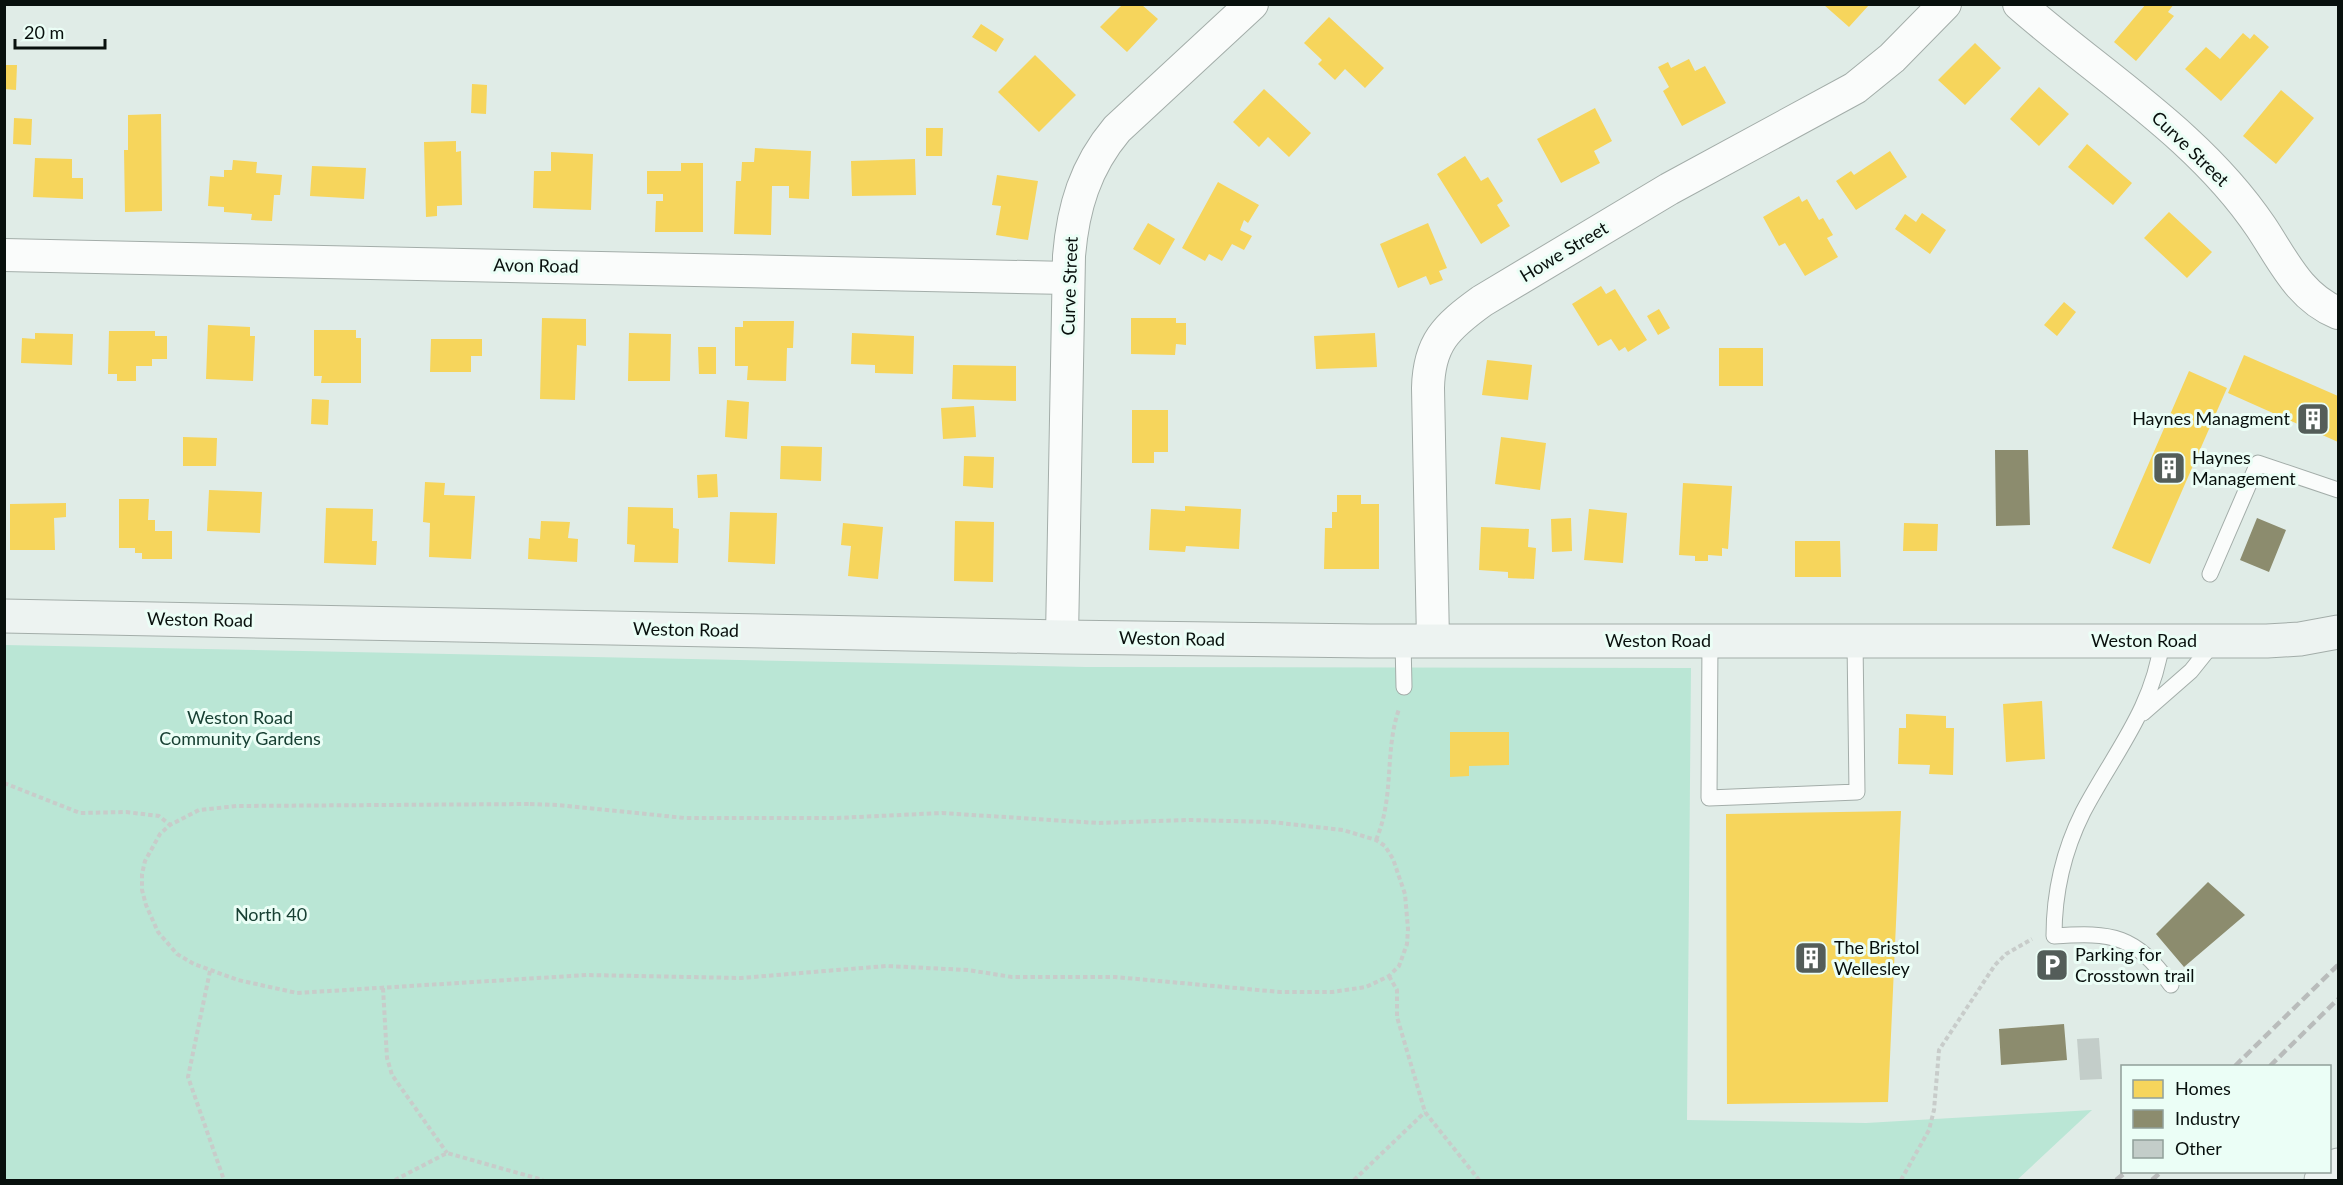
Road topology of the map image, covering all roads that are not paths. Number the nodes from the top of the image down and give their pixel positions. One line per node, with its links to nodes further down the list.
1 (1252, 4): 5 (street, Curve Street)
2 (1945, 4): 12 (street, Howe Street)
3 (2019, 4): 6 (street, Curve Street)
4 (4, 255): 5 (street, Avon Road)
5 (1068, 278): 11 (street, Curve Street)
6 (2338, 313)
7 (2338, 490): 8 (lane)
8 (2210, 574)
9 (4, 616): 11 (main road, Weston Road)
10 (2338, 632): 16 (main road, Weston Road)
11 (1062, 638): 12 (main road, Weston Road)
12 (1418, 641): 13 (main road, Weston Road); 17 (lane)
13 (1710, 641): 14 (main road, Weston Road); 14 (lane)
14 (1855, 641): 15 (main road, Weston Road)
15 (2162, 641): 16 (main road, Weston Road); 18 (lane)
16 (2215, 641): 18 (lane)
17 (1404, 687)
18 (2138, 717): 19 (lane)
19 (2171, 985)

